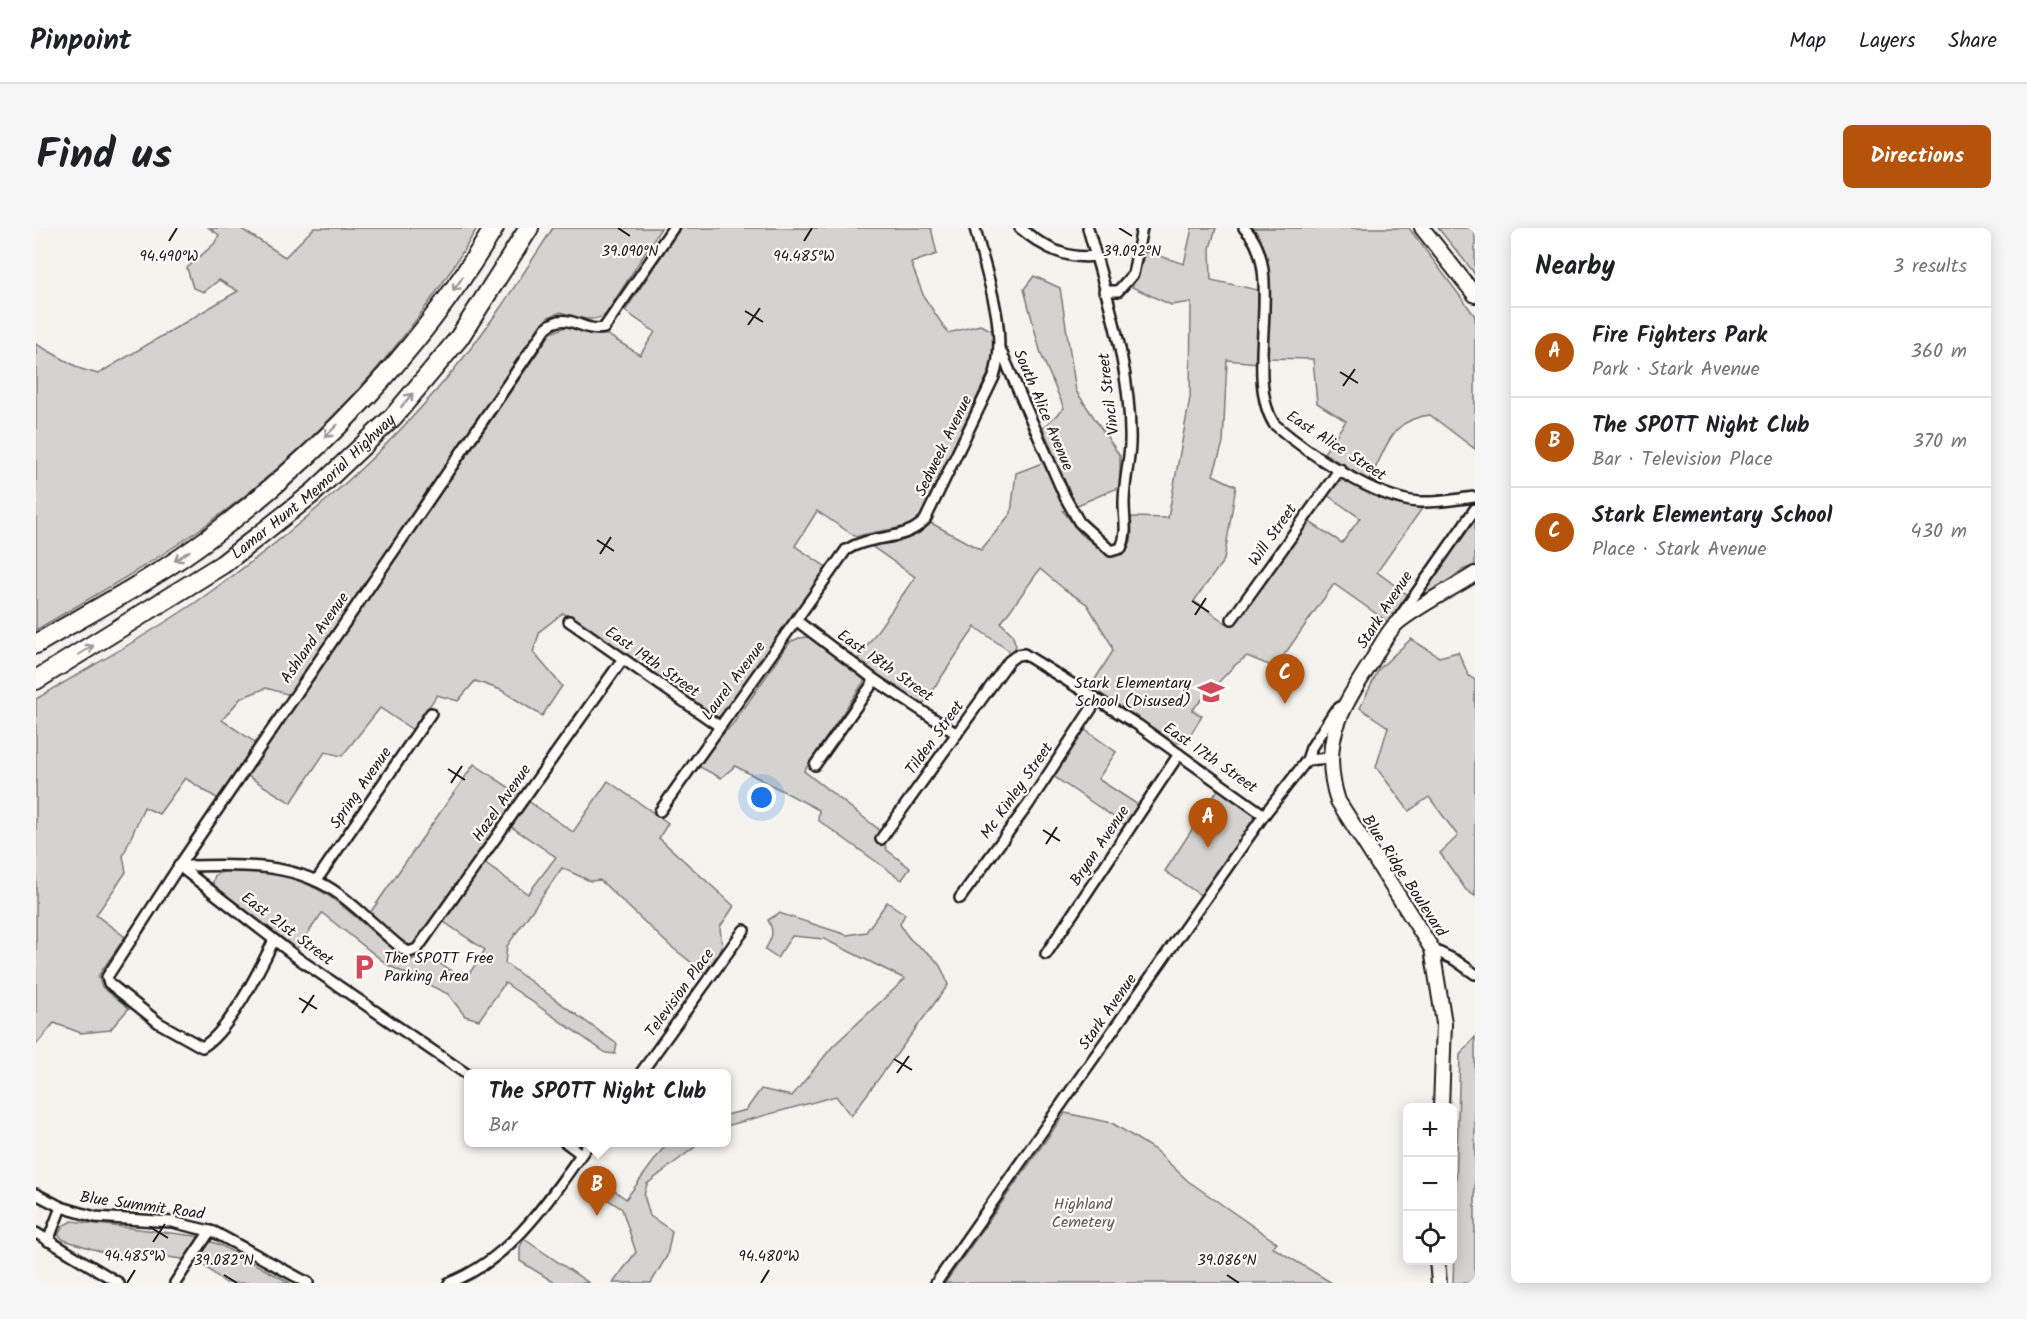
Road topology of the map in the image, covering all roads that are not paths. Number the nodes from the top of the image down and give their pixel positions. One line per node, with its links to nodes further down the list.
1 (673, 228): 40 (street, Ashland Avenue)
2 (975, 228): 13 (street, South Alice Avenue)
3 (1020, 228): 10 (street)
4 (1088, 228): 10 (street, Vincil Street)
5 (1142, 228): 11 (street)
6 (1244, 228): 14 (street, East Alice Street)
7 (1422, 228): 12 (main road)
8 (492, 230): 23 (highway, Lamar Hunt Memorial Highway, one-way to 23)
9 (528, 232): 26 (highway, Lamar Hunt Memorial Highway, one-way to 9)
10 (1096, 256): 11 (street, Vincil Street)
11 (1104, 291): 17 (street, Vincil Street)
12 (1475, 295)
13 (1000, 348): 17 (street, South Alice Avenue); 21 (street, Sedweek Avenue)
14 (1340, 469): 15 (street, East Alice Street); 19 (street, Will Street)
15 (1475, 497)
16 (1475, 509): 22 (street, Stark Avenue)
17 (1111, 551)
18 (1475, 574): 22 (main road)
19 (1232, 619)
20 (569, 621): 25 (street, East 19th Street)
21 (797, 621): 27 (street, East 18th Street); 31 (street, Laurel Avenue)
22 (1395, 624): 29 (main road, Stark Avenue)
23 (36, 644)
24 (1014, 657): 28 (street, East 17th Street); 32 (street, Tilden Street)
25 (622, 660): 31 (street, East 19th Street); 41 (street, Hazel Avenue)
26 (36, 680)
27 (875, 680): 32 (street, East 18th Street); 36 (street)
28 (1097, 700): 33 (street, East 17th Street); 42 (street, Mc Kinley Street)
29 (1345, 703): 34 (main road, Blue Ridge Boulevard); 35 (street, Stark Avenue)
30 (431, 713): 41 (street, Spring Avenue)
31 (718, 726): 37 (street, Laurel Avenue)
32 (957, 734): 39 (street, Tilden Street)
33 (1179, 754): 38 (street, East 17th Street); 46 (street, Bryan Avenue)
34 (1330, 758): 35 (street); 45 (main road, Blue Ridge Boulevard)
35 (1307, 760): 38 (street, Stark Avenue)
36 (815, 765)
37 (660, 811)
38 (1264, 815): 64 (street, Stark Avenue)
39 (881, 839)
40 (179, 866): 41 (street); 44 (street, East 21st Street); 44 (street, Ashland Avenue)
41 (316, 881)
42 (960, 898)
43 (744, 930): 48 (street, Television Place)
44 (274, 940): 49 (street, East 21st Street)
45 (1432, 949): 47 (street); 50 (main road, Blue Ridge Boulevard)
46 (1046, 954)
47 (1475, 974)
48 (644, 1069)
49 (464, 1073)
50 (1441, 1103)
51 (571, 1147): 53 (street)
52 (587, 1147): 53 (street)
53 (581, 1154): 63 (street)
54 (36, 1194): 55 (street, Blue Summit Road)
55 (61, 1207): 56 (street, Blue Summit Road); 58 (street)
56 (210, 1231): 61 (street); 62 (street)
57 (36, 1233): 58 (street)
58 (48, 1241): 60 (street)
59 (1437, 1265): 65 (main road)
60 (119, 1283)
61 (175, 1283)
62 (308, 1283)
63 (449, 1283)
64 (936, 1283)
65 (1439, 1283)

